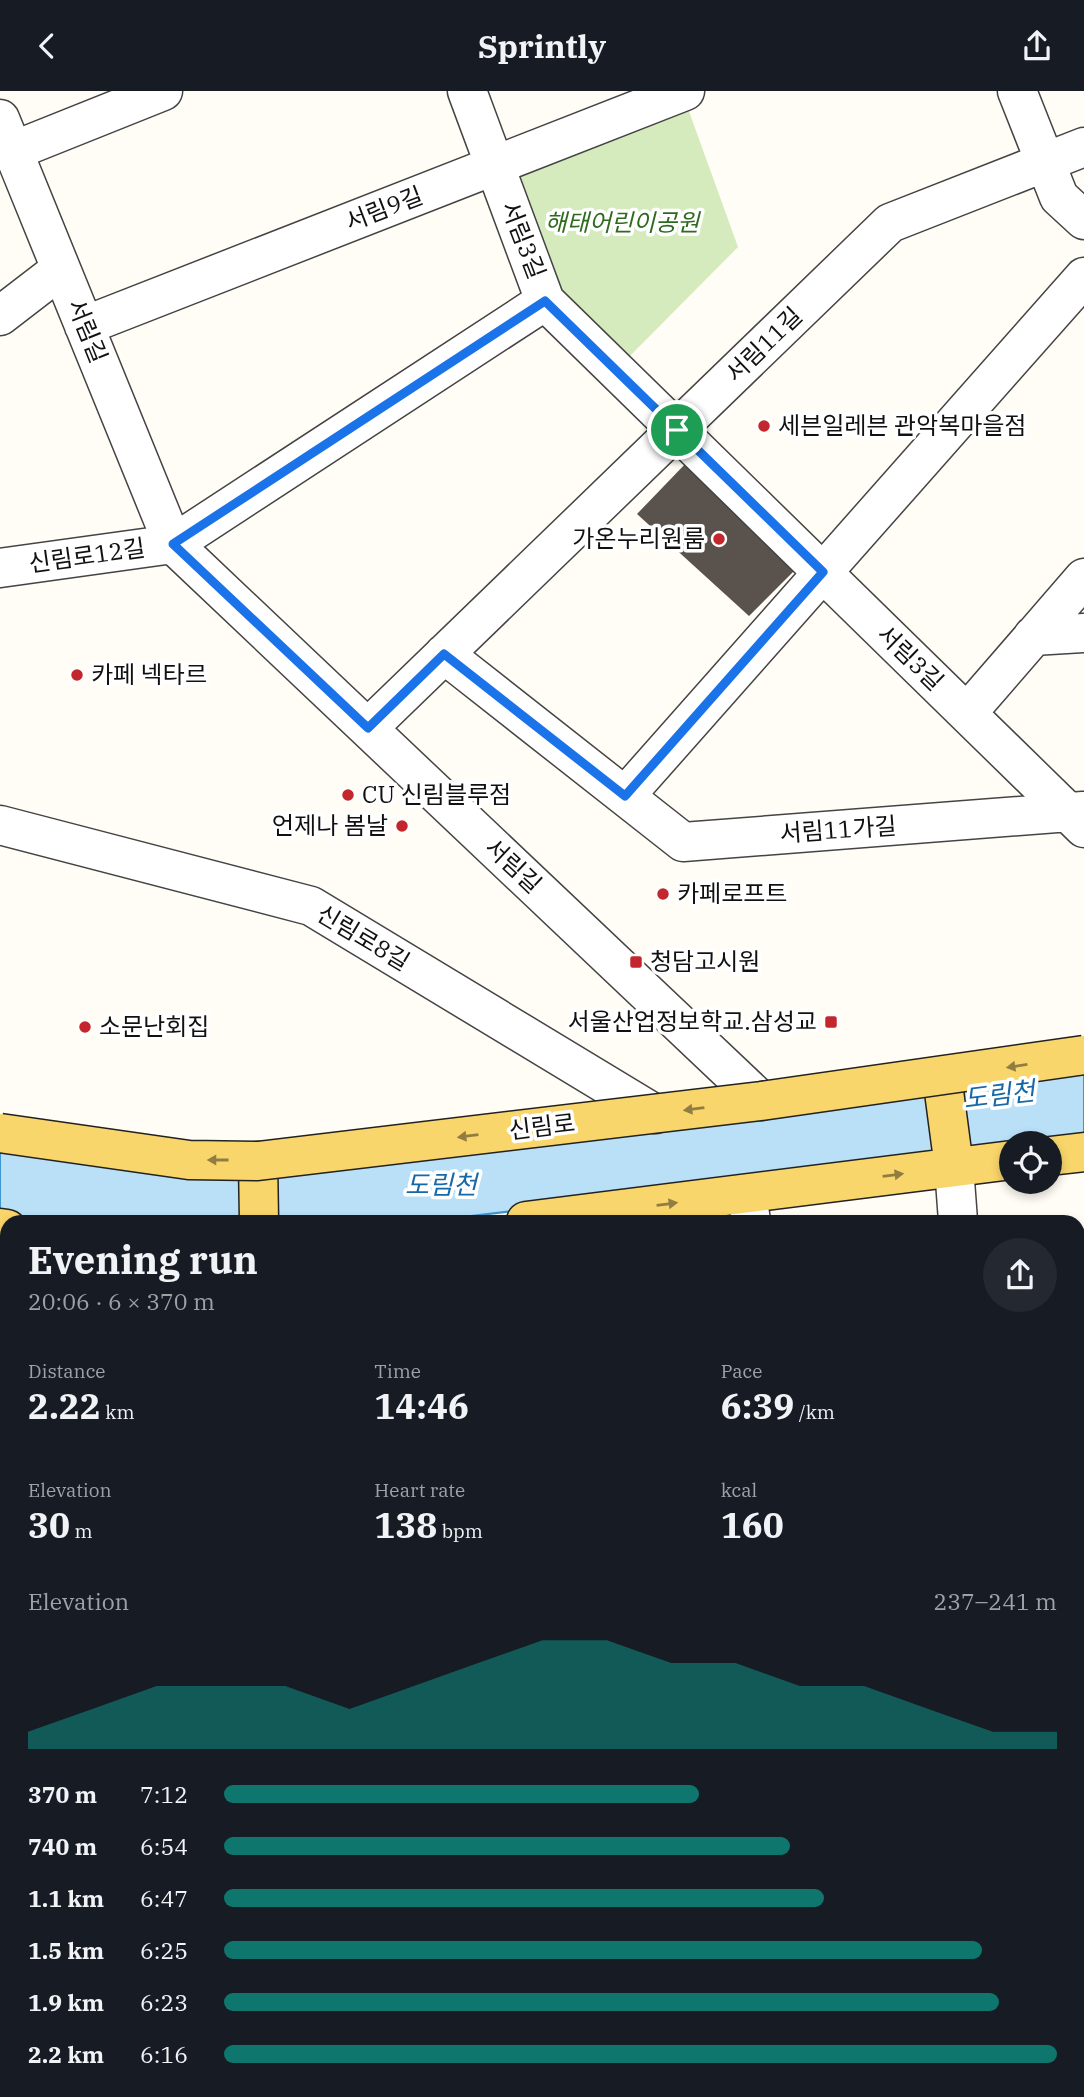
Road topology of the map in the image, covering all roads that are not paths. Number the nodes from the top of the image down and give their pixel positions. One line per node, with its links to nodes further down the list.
1 (163, 91): 5 (street)
2 (467, 91): 8 (street, 서림3길)
3 (685, 91): 8 (street, 서림9길)
4 (1017, 91): 7 (street)
5 (7, 135): 10 (street, 서림길)
6 (1084, 147): 7 (street, 서림11길)
7 (1045, 162): 9 (street); 15 (street, 서림11길)
8 (495, 165): 12 (street, 서림3길); 14 (street, 서림9길)
9 (1084, 220)
10 (61, 269): 13 (street); 14 (street, 서림길)
11 (1084, 277): 18 (street)
12 (545, 301): 15 (street, 서림3길); 16 (street)
13 (0, 316)
14 (84, 326): 16 (street, 서림길)
15 (677, 430): 18 (street, 서림3길); 22 (street, 서림11길)
16 (173, 544): 17 (street, 신림로12길); 24 (street, 서림길)
17 (0, 568)
18 (823, 572): 23 (street, 서림3길); 25 (street)
19 (1084, 578): 21 (street)
20 (1084, 633): 21 (street)
21 (1034, 636): 23 (street)
22 (444, 654): 24 (street, 서림11길); 25 (street, 서림11가길)
23 (967, 713): 26 (street, 서림3길)
24 (368, 728): 30 (street, 서림길)
25 (625, 796): 26 (street, 서림11가길)
26 (1079, 817)
27 (2, 835): 31 (street, 신림로8길)
28 (1084, 1055): 29 (main road, 신림로, one-way to 29, bridge)
29 (942, 1077): 30 (main road, 신림로, bridge); 37 (main road)
30 (761, 1101): 31 (main road, 신림로, one-way to 31, bridge)
31 (655, 1114): 36 (main road, 신림로, one-way to 36, bridge)
32 (0, 1133): 36 (main road, 신림로, one-way to 32, bridge)
33 (1084, 1152): 34 (main road)
34 (1062, 1155)
35 (999, 1162): 37 (main road)
36 (258, 1163): 39 (main road)
37 (954, 1167): 38 (main road, one-way to 37); 41 (street)
38 (749, 1208): 40 (main road, one-way to 38)
39 (259, 1215)
40 (629, 1215)
41 (958, 1215)

